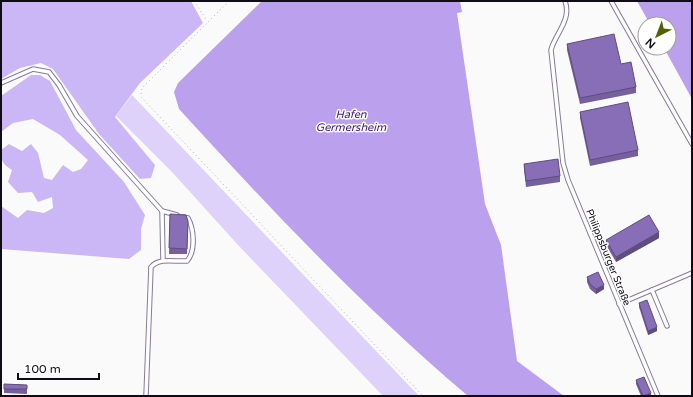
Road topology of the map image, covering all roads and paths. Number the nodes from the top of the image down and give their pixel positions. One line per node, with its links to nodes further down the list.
1 (194, 1): 7 (path)
2 (229, 1): 7 (path)
3 (566, 1): 16 (lane, Philippsburger Straße)
4 (611, 1): 11 (lane)
5 (645, 1): 6 (path)
6 (653, 16)
7 (208, 21): 19 (path)
8 (676, 56): 9 (path)
9 (681, 66)
10 (1, 83): 12 (lane)
11 (692, 144)
12 (162, 211): 13 (lane); 13 (lane)
13 (163, 260): 18 (lane)
14 (692, 272): 15 (lane)
15 (652, 290): 16 (lane); 17 (lane)
16 (619, 304): 20 (lane, Philippsburger Straße)
17 (667, 326)
18 (146, 396)
19 (422, 396)
20 (658, 396)

